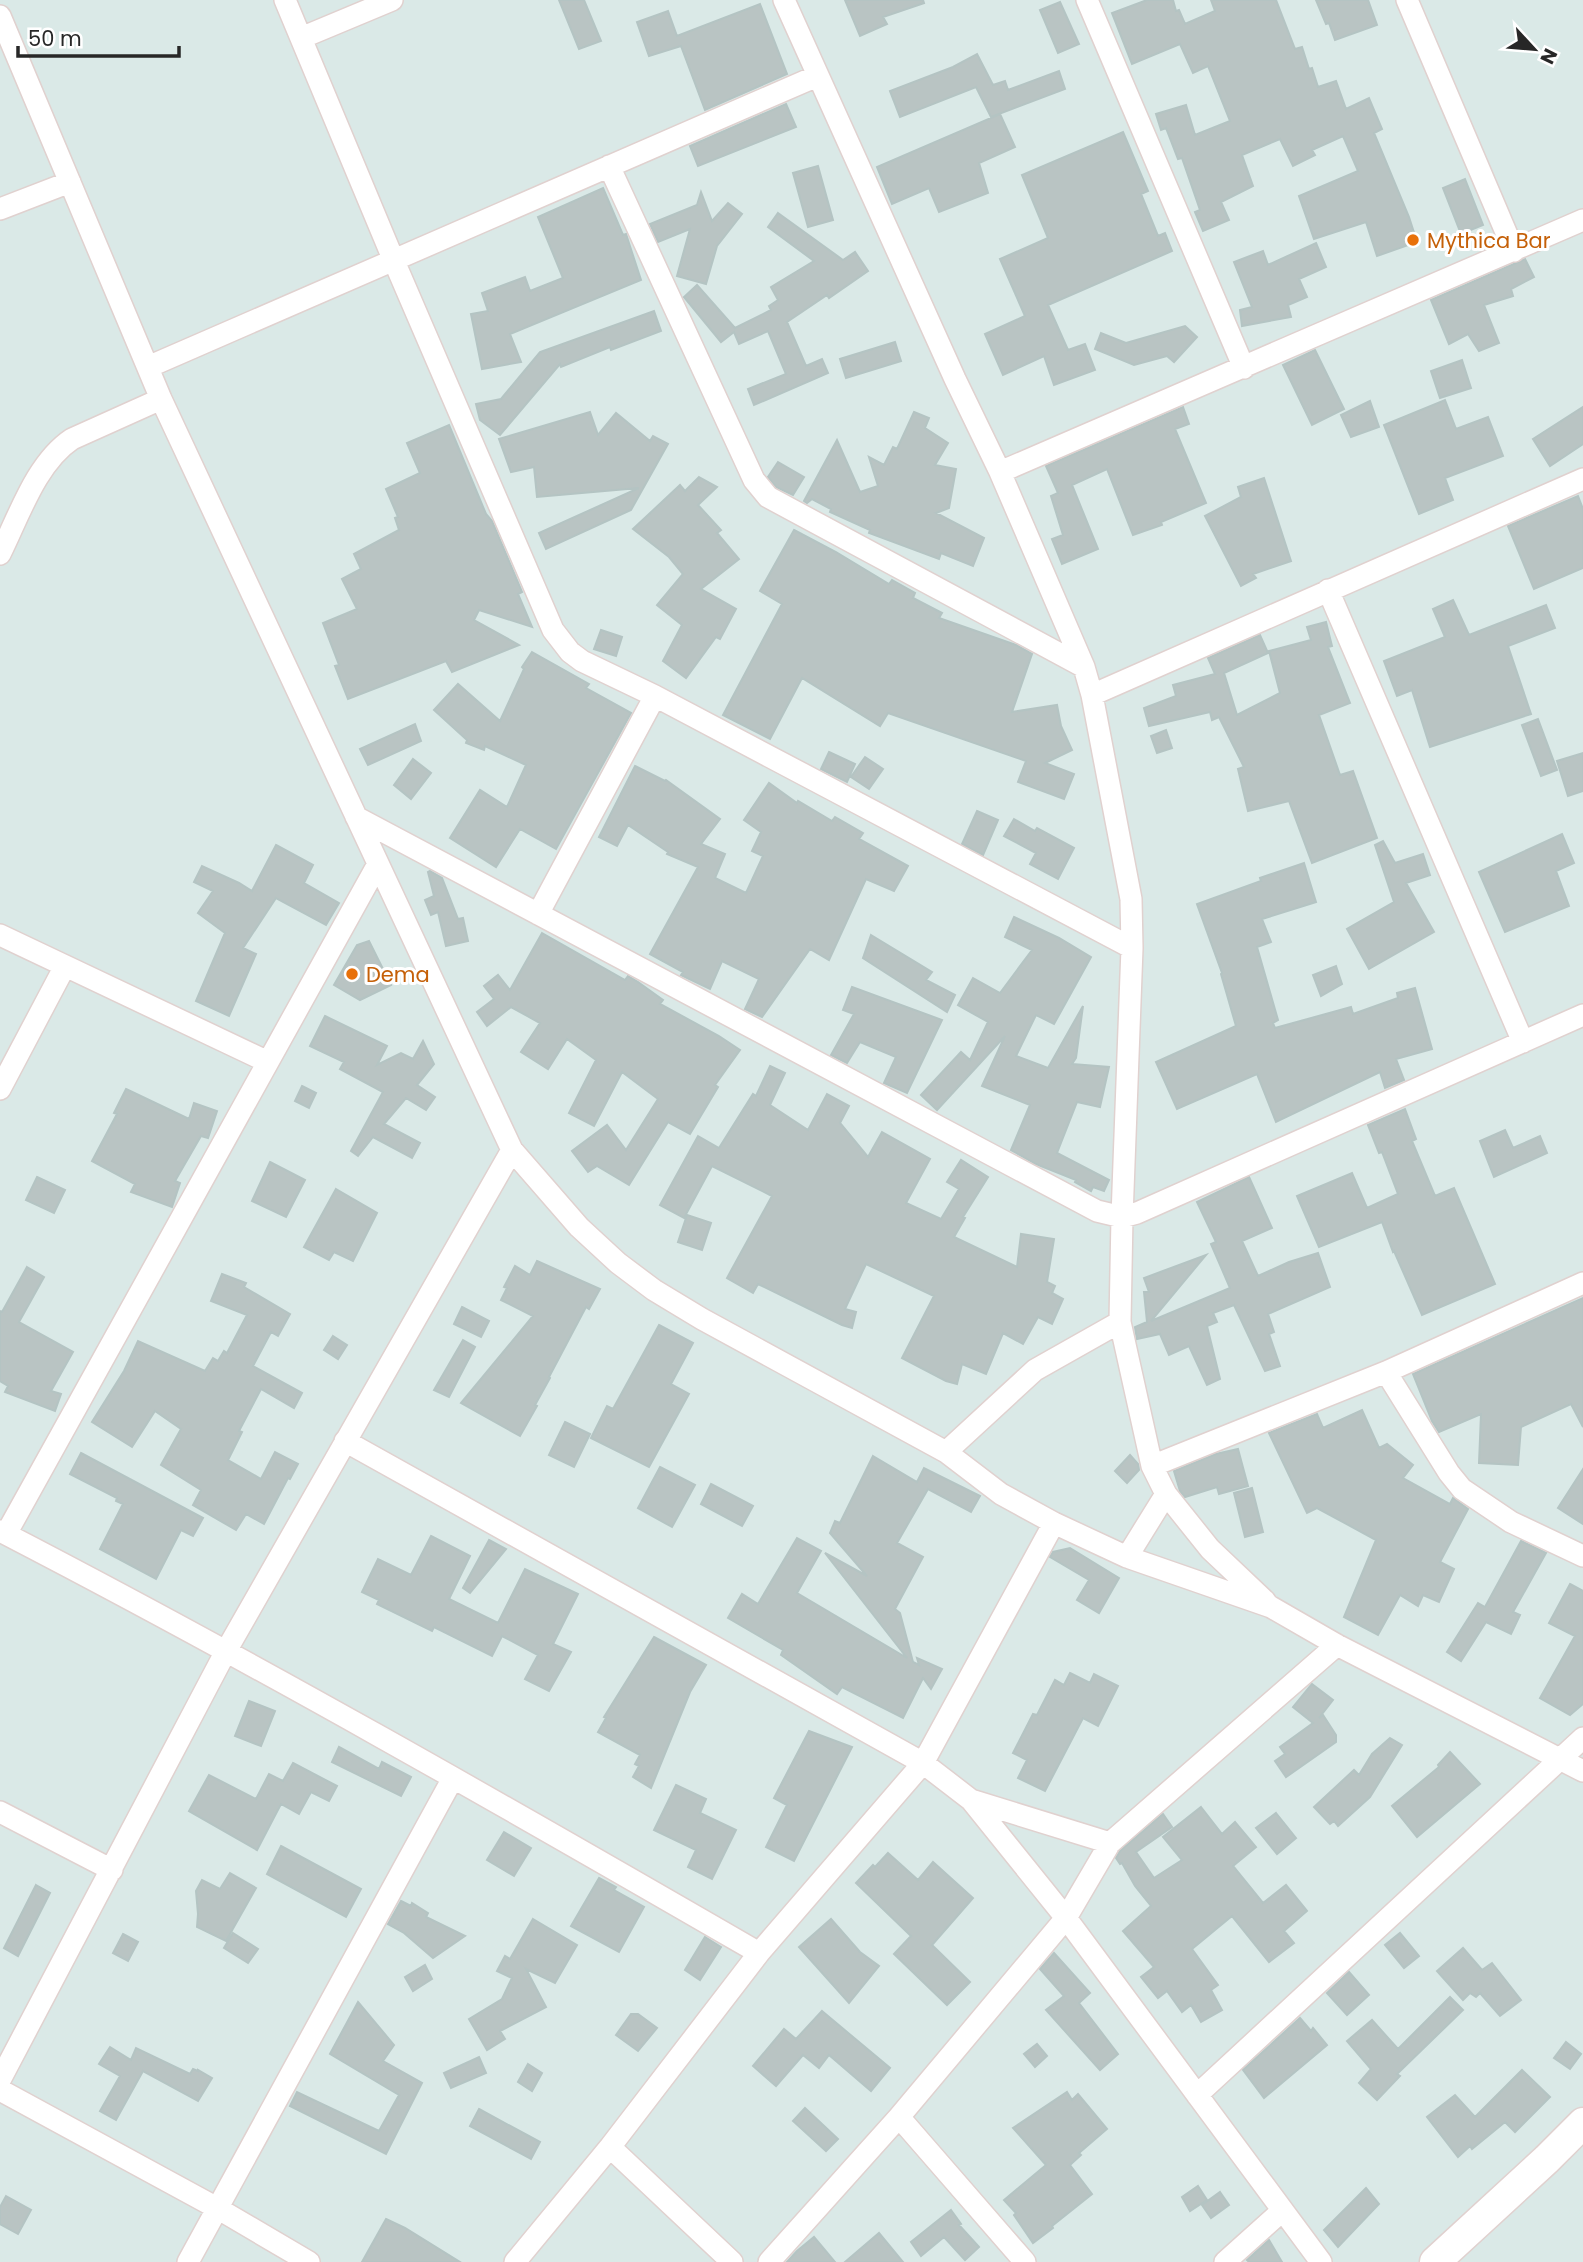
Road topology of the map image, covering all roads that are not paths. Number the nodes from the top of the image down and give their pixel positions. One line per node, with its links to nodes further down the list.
1 (285, 0): 7 (street)
2 (391, 0): 7 (street)
3 (785, 0): 8 (street)
4 (1407, 0): 13 (street)
5 (1092, 2): 16 (street)
6 (0, 16): 10 (street)
7 (301, 38): 14 (street)
8 (817, 76): 9 (street); 18 (street)
9 (609, 166): 14 (street); 22 (street)
10 (70, 181): 11 (street); 15 (street)
11 (0, 209)
12 (1583, 220): 13 (street)
13 (1514, 250): 16 (street)
14 (394, 261): 15 (street); 24 (street)
15 (148, 367): 17 (street)
16 (1244, 368): 18 (street)
17 (161, 399): 20 (street); 25 (street)
18 (1000, 472): 22 (street)
19 (1583, 479): 21 (street)
20 (0, 554)
21 (1328, 590): 23 (street); 32 (street)
22 (1084, 667): 23 (street)
23 (1092, 695): 29 (street)
24 (655, 696): 27 (street); 29 (street)
25 (356, 817): 26 (street); 27 (street)
26 (378, 864): 33 (street); 35 (street)
27 (538, 914): 36 (street)
28 (0, 935): 30 (street)
29 (1132, 948): 36 (street)
30 (65, 966): 33 (street); 34 (street)
31 (1583, 1015): 32 (street)
32 (1523, 1042): 36 (street)
33 (268, 1062): 45 (street)
34 (0, 1089)
35 (512, 1150): 40 (street); 41 (street)
36 (1122, 1217): 38 (street)
37 (1583, 1283): 39 (street)
38 (1120, 1322): 41 (street); 42 (street)
39 (1386, 1372): 42 (street); 46 (street)
40 (345, 1441): 50 (street); 53 (street)
41 (946, 1452): 44 (street)
42 (1152, 1466): 43 (street)
43 (1166, 1494): 47 (street); 48 (street)
44 (1054, 1523): 47 (street); 53 (street)
45 (3, 1533): 50 (street)
46 (1583, 1556)
47 (1127, 1557): 48 (street)
48 (1271, 1607): 49 (street)
49 (1337, 1644): 52 (street); 58 (street)
50 (226, 1651): 55 (street); 59 (street)
51 (1583, 1738): 52 (street)
52 (1560, 1759): 54 (street); 64 (street)
53 (923, 1763): 56 (street); 61 (street)
54 (1583, 1771)
55 (453, 1778): 61 (street); 68 (street)
56 (971, 1800): 58 (street); 60 (street)
57 (0, 1812): 59 (street)
58 (1110, 1843): 60 (street)
59 (112, 1870): 62 (street)
60 (1066, 1918): 64 (street); 65 (street)
61 (758, 1953): 67 (street)
62 (0, 2080)
63 (0, 2090): 68 (street)
64 (1197, 2095): 69 (street)
65 (899, 2117): 74 (street); 75 (street)
66 (1583, 2123): 78 (street)
67 (610, 2147): 72 (street); 73 (street)
68 (217, 2208): 70 (street); 71 (street)
69 (1282, 2211): 76 (street); 77 (street)
70 (188, 2262)
71 (309, 2262)
72 (515, 2262)
73 (732, 2262)
74 (769, 2262)
75 (1025, 2262)
76 (1225, 2262)
77 (1321, 2262)
78 (1435, 2262)

